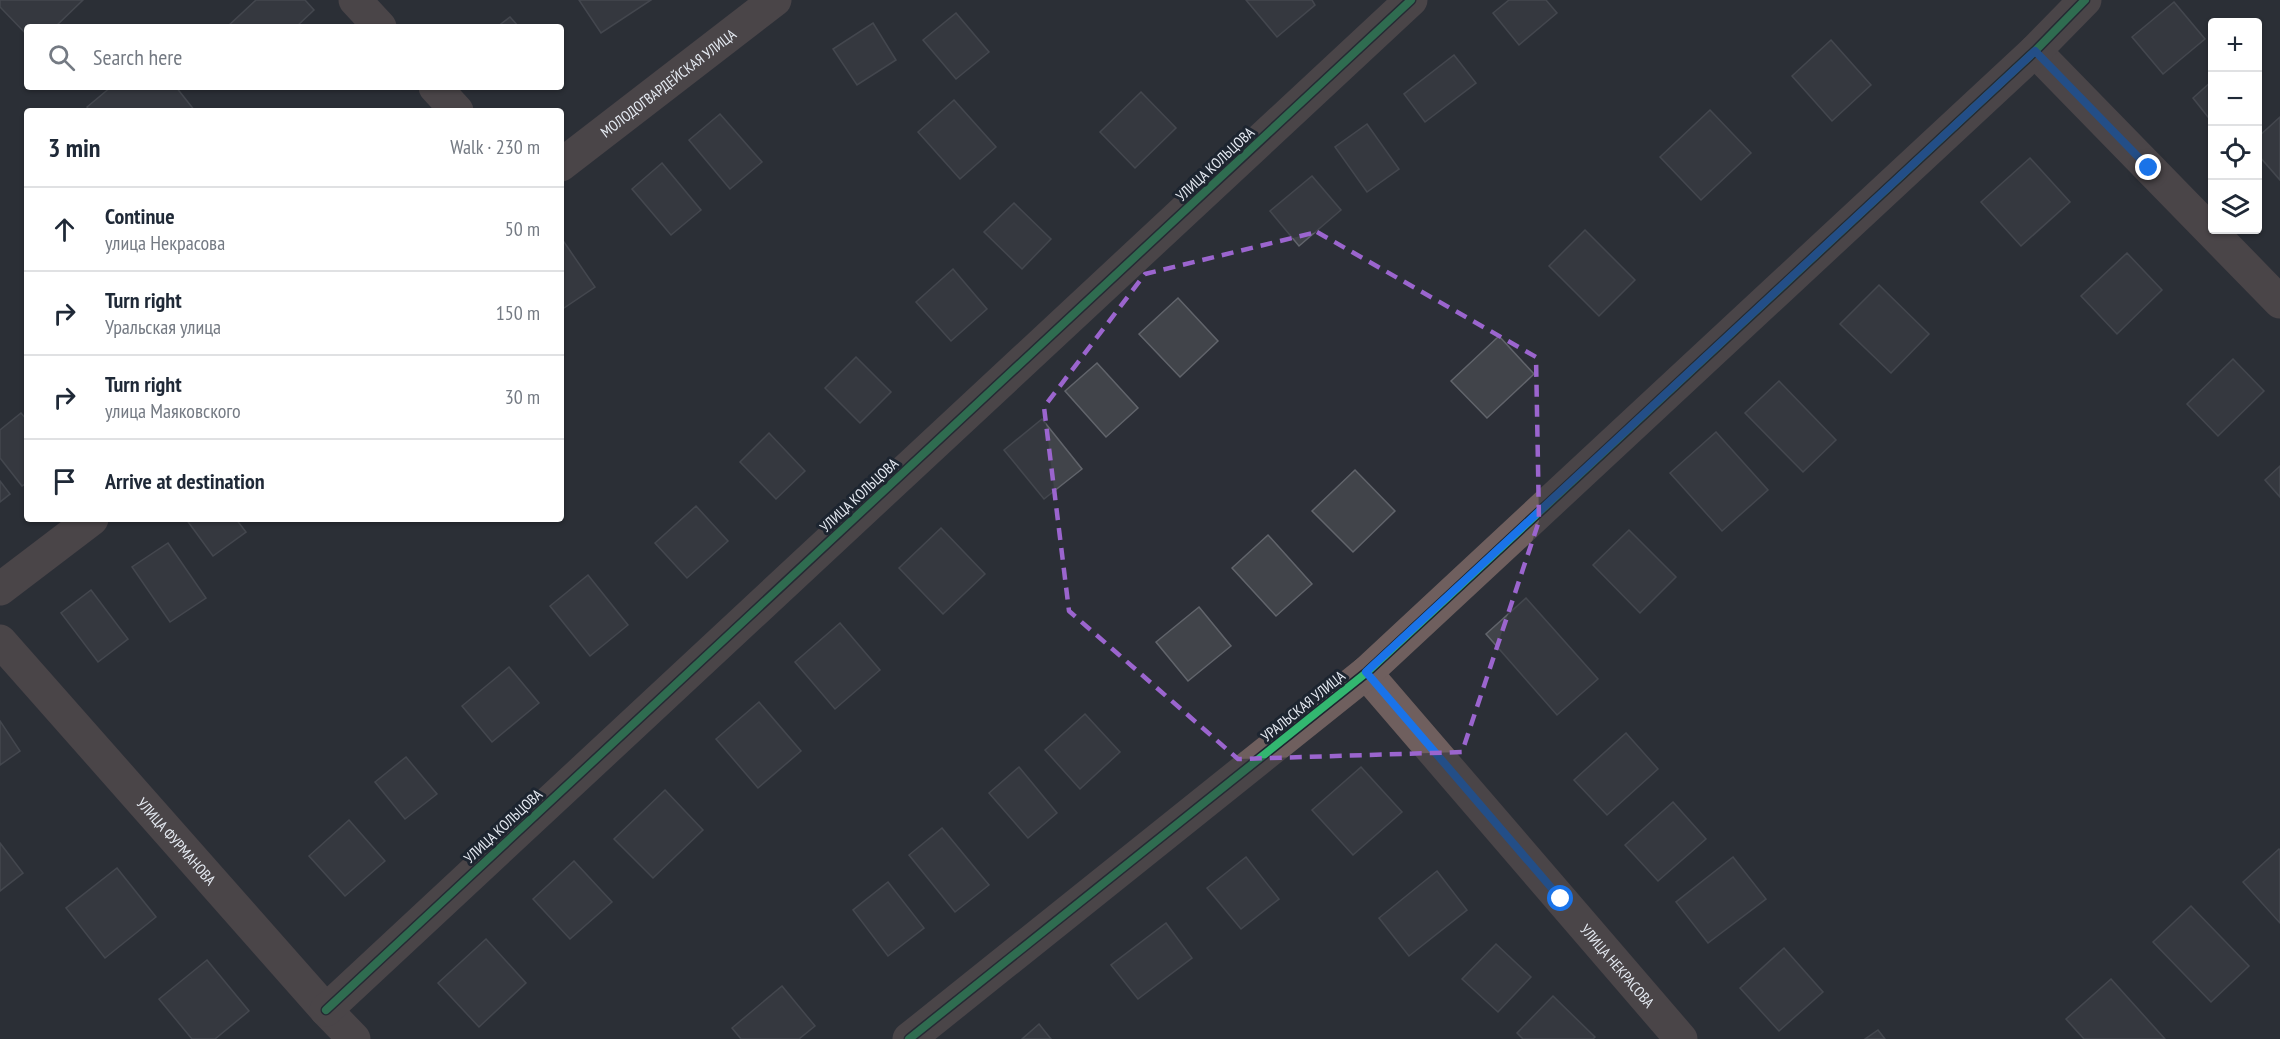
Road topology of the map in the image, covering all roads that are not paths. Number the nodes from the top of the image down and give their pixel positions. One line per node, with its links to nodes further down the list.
1 (355, 0): 5 (street)
2 (775, 0): 9 (street, МОЛОДОГВАРДЕЙСКАЯ УЛИЦА)
3 (1411, 0): 15 (street, УЛИЦА КОЛЬЦОВА)
4 (2085, 0): 6 (street, УРАЛЬСКАЯ УЛИЦА)
5 (377, 24)
6 (2035, 51): 10 (street); 14 (street, УРАЛЬСКАЯ УЛИЦА)
7 (438, 90): 8 (street)
8 (454, 108)
9 (564, 163)
10 (2280, 302)
11 (89, 522): 12 (street)
12 (0, 589)
13 (0, 641): 15 (street, УЛИЦА ФУРМАНОВА)
14 (1366, 672): 17 (street, УРАЛЬСКАЯ УЛИЦА); 18 (street, УЛИЦА НЕКРАСОВА)
15 (326, 1010): 16 (street, УЛИЦА ФУРМАНОВА)
16 (354, 1039)
17 (909, 1039)
18 (1681, 1039)

